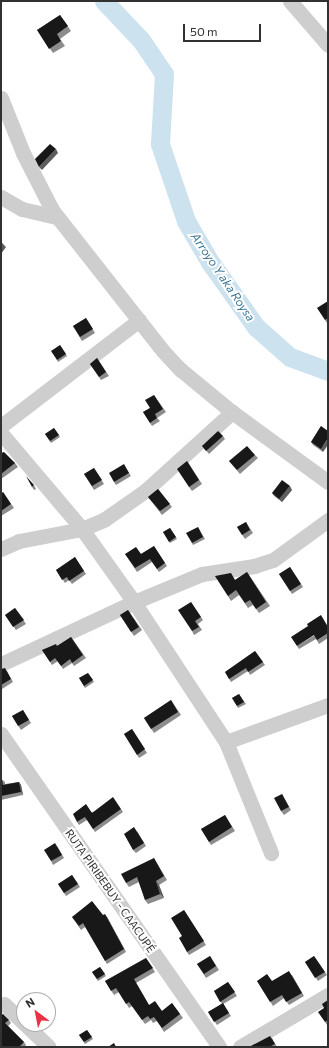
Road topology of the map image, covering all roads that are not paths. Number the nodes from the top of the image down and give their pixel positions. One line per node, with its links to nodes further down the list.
1 (290, 1): 2 (street)
2 (328, 45)
3 (1, 98): 5 (street)
4 (1, 198): 5 (street)
5 (56, 217): 6 (street)
6 (139, 320): 7 (street); 8 (street)
7 (232, 412): 10 (street); 12 (street)
8 (1, 426)
9 (1, 433): 12 (street)
10 (328, 482)
11 (328, 520): 14 (street)
12 (82, 529): 13 (street); 14 (street)
13 (1, 549)
14 (134, 602): 15 (street); 18 (street)
15 (1, 664)
16 (328, 705): 18 (street)
17 (1, 734): 24 (street, RUTA PIRIBEBUY - CAACUPÉ)
18 (226, 742): 19 (street)
19 (271, 853)
20 (328, 995): 26 (street)
21 (4, 1004): 22 (street)
22 (16, 1016)
23 (33, 1032): 25 (street)
24 (213, 1045)
25 (49, 1047)
26 (240, 1047)

